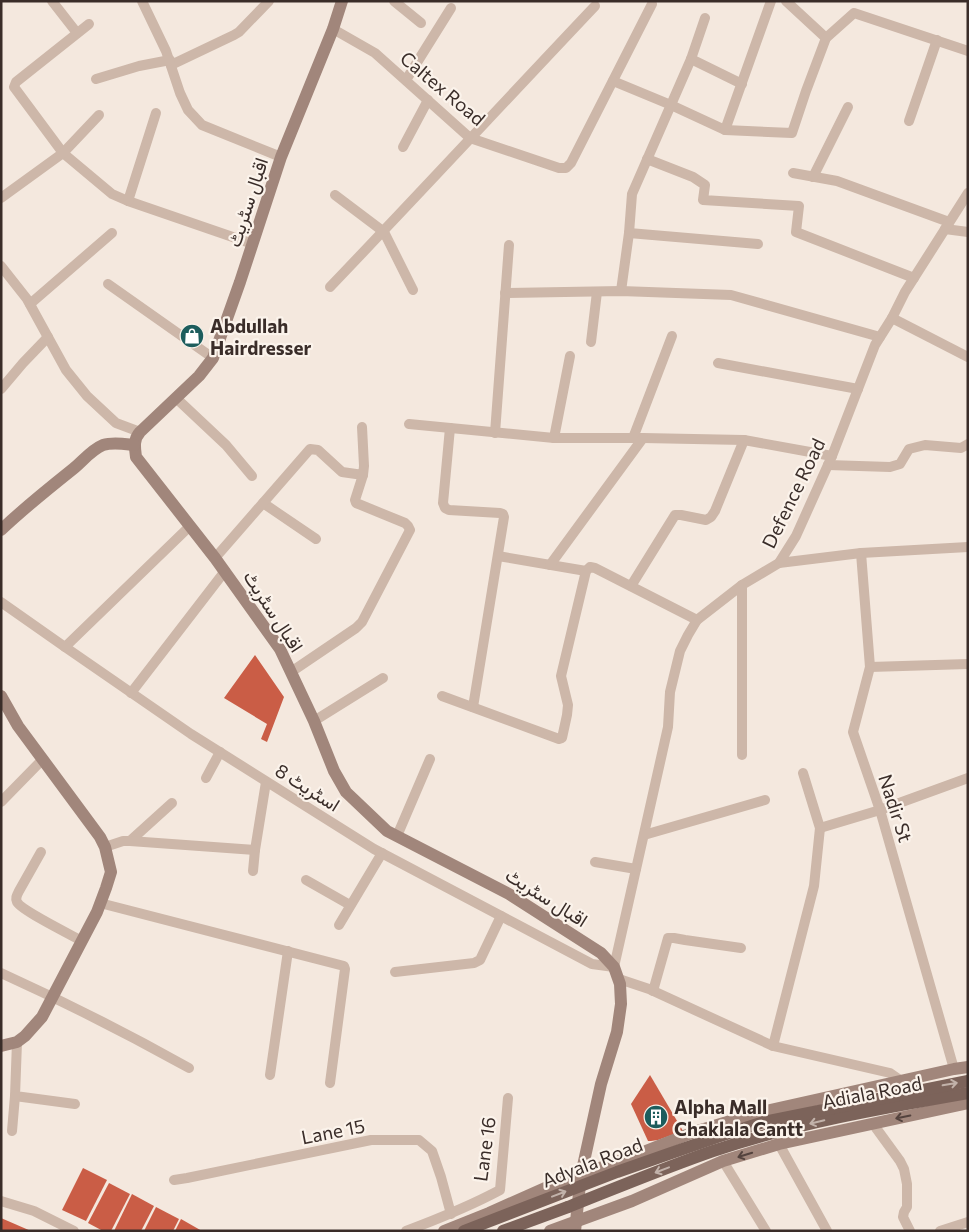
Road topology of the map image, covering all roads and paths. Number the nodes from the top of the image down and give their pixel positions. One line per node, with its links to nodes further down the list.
1 (52, 1): 15 (street)
2 (142, 1): 20 (street)
3 (269, 1): 20 (street)
4 (342, 1): 14 (street, اقبال سٹریٹ)
5 (394, 1): 12 (street)
6 (771, 1): 24 (street)
7 (786, 1): 16 (street)
8 (652, 4): 23 (street)
9 (595, 6): 32 (street)
10 (451, 8): 22 (street)
11 (705, 18): 19 (street)
12 (421, 23)
13 (89, 24): 15 (street)
14 (332, 29): 22 (street, Caltex Road); 35 (street, اقبال سٹریٹ)
15 (77, 33): 34 (street)
16 (826, 38): 17 (street); 31 (street)
17 (937, 40): 18 (street); 30 (street)
18 (968, 51)
19 (691, 59): 24 (street); 26 (street)
20 (170, 62): 21 (street); 35 (street)
21 (96, 79)
22 (406, 80): 25 (street, Caltex Road)
23 (613, 81): 26 (street); 32 (street, Caltex Road)
24 (742, 84): 31 (street)
25 (428, 100): 32 (street, Caltex Road); 33 (street)
26 (671, 105): 31 (street); 36 (street)
27 (848, 107): 38 (street)
28 (156, 113): 42 (street)
29 (99, 115): 34 (street)
30 (909, 120)
31 (725, 130)
32 (470, 138): 44 (street)
33 (403, 146)
34 (63, 153): 41 (street); 42 (street)
35 (281, 157): 48 (street, اقبال سٹریٹ)
36 (647, 159): 47 (street); 52 (street)
37 (793, 173): 38 (street)
38 (813, 177): 43 (street)
39 (968, 193): 43 (street, Defence Road)
40 (335, 195): 44 (street)
41 (1, 198)
42 (128, 201): 48 (street)
43 (947, 225): 45 (street); 52 (street, Defence Road)
44 (384, 232): 54 (street); 55 (street)
45 (968, 232)
46 (112, 233): 59 (street)
47 (629, 233): 49 (street); 56 (street)
48 (253, 244): 67 (street, اقبال سٹریٹ)
49 (758, 244)
50 (509, 245): 58 (street)
51 (1, 266): 59 (street)
52 (914, 278): 60 (street, Defence Road)
53 (108, 284): 67 (street)
54 (330, 287)
55 (413, 290)
56 (621, 291): 57 (street); 63 (street)
57 (597, 292): 58 (street); 64 (street)
58 (505, 293): 76 (street)
59 (30, 304): 62 (street)
60 (892, 318): 63 (street, Defence Road); 66 (street)
61 (672, 336): 78 (street)
62 (48, 337): 69 (street); 75 (street)
63 (880, 337): 70 (street, Defence Road)
64 (591, 342)
65 (570, 356): 77 (street)
66 (968, 357)
67 (213, 358): 71 (street, اقبال سٹریٹ)
68 (718, 363): 70 (street)
69 (1, 389)
70 (858, 389): 82 (street, Defence Road)
71 (176, 398): 75 (street, اقبال سٹریٹ); 84 (street)
72 (409, 424): 74 (street)
73 (362, 427): 83 (street)
74 (450, 428): 76 (street); 91 (street)
75 (140, 432): 81 (street, اقبال سٹریٹ)
76 (495, 433): 77 (street)
77 (554, 438): 78 (street)
78 (638, 438): 79 (street); 94 (street)
79 (744, 440): 82 (street); 98 (street)
80 (968, 444): 82 (street)
81 (134, 445): 86 (street, اقبال سٹریٹ); 87 (street)
82 (830, 460): 93 (street, Defence Road)
83 (363, 475): 85 (street); 104 (street)
84 (252, 476)
85 (263, 503): 88 (street); 92 (street)
86 (190, 526): 92 (street, اقبال سٹریٹ); 101 (street)
87 (1, 530)
88 (316, 539)
89 (968, 546): 90 (street)
90 (862, 553): 93 (street); 103 (street, Nadir St)
91 (498, 556): 94 (street); 109 (street)
92 (215, 558): 95 (street, اقبال سٹریٹ)
93 (779, 563): 97 (street, Defence Road)
94 (550, 564): 96 (street)
95 (225, 571): 104 (street, اقبال سٹریٹ); 106 (street)
96 (586, 571): 98 (street); 109 (street)
97 (742, 585): 100 (street, Defence Road); 112 (street)
98 (631, 586): 100 (street)
99 (1, 602): 101 (street, اسٹریٹ 8)
100 (697, 620): 124 (street, Defence Road)
101 (64, 647): 106 (street, اسٹریٹ 8)
102 (968, 664): 103 (street)
103 (870, 667): 122 (street, Nadir St)
104 (291, 672): 110 (street, اقبال سٹریٹ)
105 (383, 678): 110 (street)
106 (132, 693): 111 (street, اسٹریٹ 8)
107 (1, 696): 113 (street)
108 (442, 696): 109 (street)
109 (473, 707)
110 (314, 721): 125 (street, اقبال سٹریٹ)
111 (220, 752): 116 (street); 118 (street, اسٹریٹ 8)
112 (742, 755)
113 (43, 759): 120 (street); 127 (street)
114 (430, 759): 125 (street)
115 (803, 773): 123 (street)
116 (206, 778)
117 (968, 778): 122 (street)
118 (266, 782): 128 (street); 130 (street, اسٹریٹ 8)
119 (765, 800): 124 (street)
120 (1, 802)
121 (172, 803): 126 (street)
122 (880, 810): 123 (street); 153 (street, Nadir St)
123 (820, 828): 150 (street)
124 (644, 835): 132 (street, Defence Road)
125 (397, 836): 142 (street, اقبال سٹریٹ)
126 (130, 840): 127 (street); 128 (street)
127 (105, 847): 135 (street)
128 (256, 850): 133 (street)
129 (41, 852): 139 (street)
130 (382, 853): 136 (street); 137 (street, اسٹریٹ 8)
131 (595, 862): 132 (street)
132 (636, 869): 142 (street, Defence Road)
133 (253, 871)
134 (306, 880): 136 (street)
135 (100, 903): 139 (street); 141 (street)
136 (350, 906): 138 (street)
137 (501, 916): 142 (street, اسٹریٹ 8); 143 (street)
138 (339, 925)
139 (82, 940): 147 (street)
140 (741, 948): 146 (street)
141 (288, 951): 154 (street); 157 (street)
142 (614, 967): 145 (street, اقبال سٹریٹ)
143 (395, 972)
144 (1, 973): 147 (street)
145 (618, 979): 146 (street); 167 (street, اقبال سٹریٹ)
146 (653, 991): 150 (street)
147 (53, 996): 148 (street); 152 (street)
148 (17, 1042): 149 (street); 159 (street)
149 (1, 1046)
150 (773, 1046): 155 (street)
151 (968, 1067): 153 (street)
152 (189, 1068)
153 (954, 1069): 155 (street)
154 (270, 1075)
155 (900, 1080): 167 (street)
156 (968, 1081): 176 (main road, Adyala Road, one-way to 156, bridge)
157 (330, 1084)
158 (968, 1093): 177 (main road, Adiala Road, one-way to 177, bridge)
159 (16, 1096): 161 (street); 164 (street)
160 (508, 1098): 170 (street, Lane 16)
161 (75, 1104)
162 (968, 1104): 163 (street, one-way to 163)
163 (875, 1123): 165 (street); 181 (street)
164 (12, 1131)
165 (779, 1144): 166 (street, one-way to 166); 180 (street)
166 (723, 1161): 172 (street); 179 (street)
167 (581, 1175): 172 (street, اقبال سٹریٹ); 175 (street)
168 (174, 1180): 170 (street, Lane 15)
169 (1, 1201): 173 (street)
170 (451, 1214): 174 (street)
171 (968, 1222): 182 (street)
172 (575, 1226): 178 (street)
173 (74, 1231)
174 (406, 1231)
175 (444, 1231)
176 (464, 1231)
177 (502, 1231)
178 (550, 1231)
179 (766, 1231)
180 (827, 1231)
181 (910, 1231)
182 (940, 1231)

